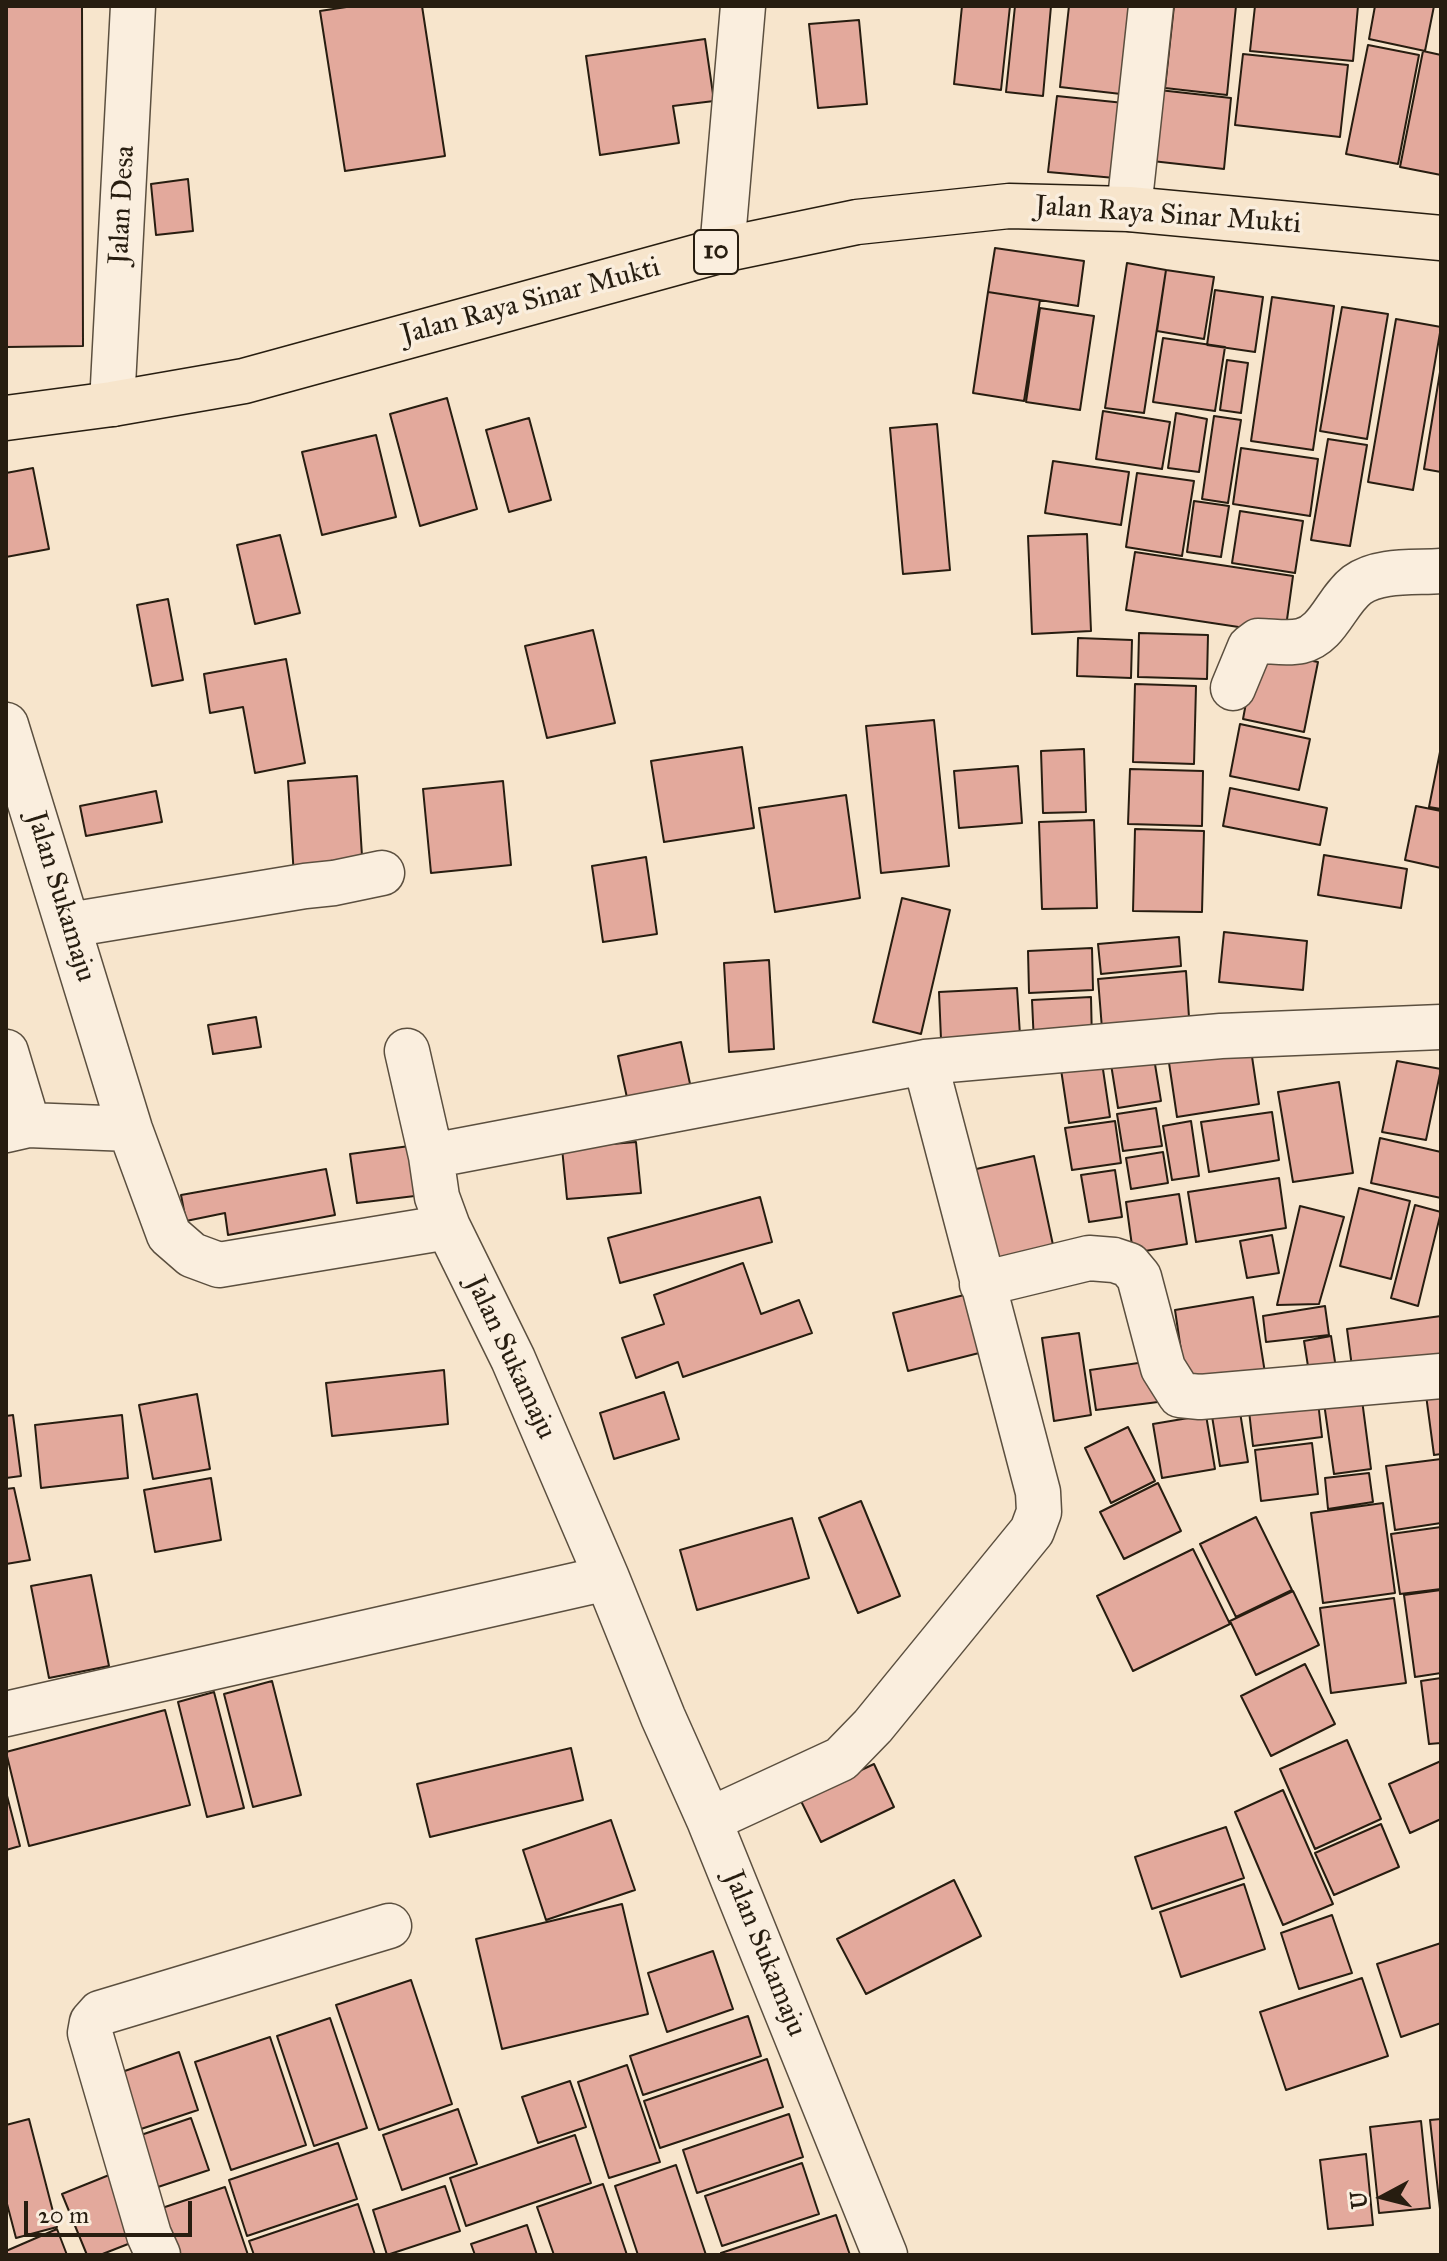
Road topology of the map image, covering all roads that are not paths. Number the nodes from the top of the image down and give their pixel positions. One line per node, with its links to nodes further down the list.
1 (133, 6): 7 (street, Jalan Desa)
2 (743, 6): 6 (street)
3 (1151, 6): 4 (street)
4 (1129, 209): 5 (highway, Jalan Raya Sinar Mukti / 10); 6 (highway, Jalan Raya Sinar Mukti / 10)
5 (1441, 238)
6 (722, 250): 7 (highway, Jalan Raya Sinar Mukti / 10)
7 (112, 404): 8 (highway, Jalan Raya Sinar Mukti / 10)
8 (6, 418)
9 (1441, 571): 10 (street)
10 (1233, 688)
11 (6, 725): 13 (street, Jalan Sukamaju)
12 (382, 873): 13 (street)
13 (69, 925): 19 (street, Jalan Sukamaju)
14 (1441, 1027): 17 (street)
15 (407, 1051): 20 (street)
16 (6, 1052): 18 (street)
17 (925, 1062): 20 (street); 22 (street)
18 (17, 1127): 19 (street)
19 (130, 1129): 21 (street, Jalan Sukamaju)
20 (431, 1156): 21 (street)
21 (448, 1227): 24 (street, Jalan Sukamaju)
22 (982, 1284): 23 (street); 26 (street)
23 (1441, 1376)
24 (607, 1578): 25 (street); 26 (street, Jalan Sukamaju)
25 (6, 1714)
26 (709, 1820): 29 (street, Jalan Sukamaju)
27 (389, 1926): 28 (street)
28 (158, 2255)
29 (885, 2255)

